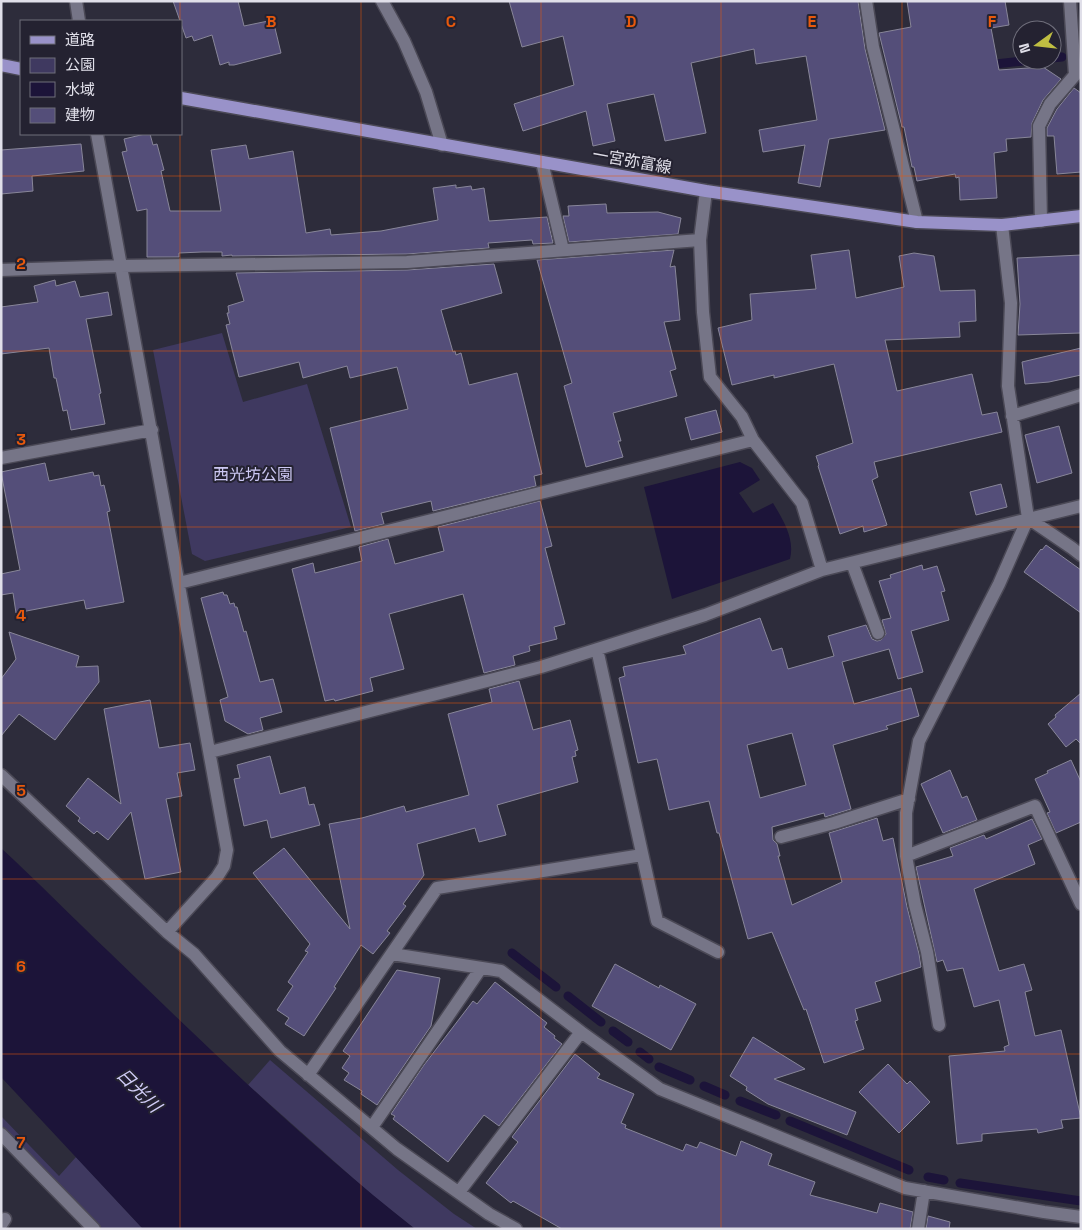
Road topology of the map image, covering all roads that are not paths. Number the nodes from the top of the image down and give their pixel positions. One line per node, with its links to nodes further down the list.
1 (76, 1): 5 (street)
2 (382, 1): 10 (street)
3 (866, 1): 15 (street)
4 (1070, 1): 14 (street)
5 (79, 20)
6 (1, 65): 7 (main road)
7 (20, 69)
8 (182, 98): 10 (main road, 一宮弥富線)
9 (98, 135): 19 (street)
10 (442, 144): 11 (main road, 一宮弥富線)
11 (542, 162): 12 (main road, 一宮弥富線); 18 (street)
12 (706, 191): 15 (main road, 一宮弥富線); 17 (street)
13 (1081, 216): 14 (main road, 一宮弥富線)
14 (1041, 221): 16 (main road, 一宮弥富線)
15 (917, 222): 16 (main road, 一宮弥富線)
16 (1002, 225): 22 (street)
17 (700, 240): 18 (street); 24 (street)
18 (563, 250): 19 (street)
19 (122, 266): 20 (street); 23 (street)
20 (1, 270)
21 (1081, 395): 22 (street)
22 (1012, 416): 27 (street)
23 (152, 430): 25 (street); 31 (street)
24 (753, 440): 30 (street); 31 (street)
25 (1, 458)
26 (1081, 506): 27 (street)
27 (1028, 518): 28 (street); 29 (street); 36 (street)
28 (1081, 555)
29 (852, 563): 30 (street); 32 (street)
30 (822, 570): 33 (street)
31 (179, 583): 34 (street)
32 (878, 633)
33 (598, 649): 34 (street); 38 (street)
34 (210, 752): 41 (street)
35 (1, 776): 41 (street)
36 (909, 799): 37 (street); 39 (street)
37 (780, 837)
38 (642, 855): 42 (street); 43 (street)
39 (906, 856): 40 (street); 45 (street)
40 (1081, 904)
41 (168, 932): 47 (street)
42 (718, 952)
43 (392, 954): 44 (street); 47 (street)
44 (480, 968): 46 (street); 48 (street)
45 (939, 1025)
46 (581, 1032): 50 (street); 51 (street)
47 (308, 1075): 48 (street)
48 (372, 1127): 51 (street)
49 (1, 1134): 53 (street)
50 (924, 1191): 52 (street); 55 (street)
51 (459, 1192): 54 (street)
52 (1081, 1217)
53 (94, 1229)
54 (516, 1229)
55 (918, 1229)

